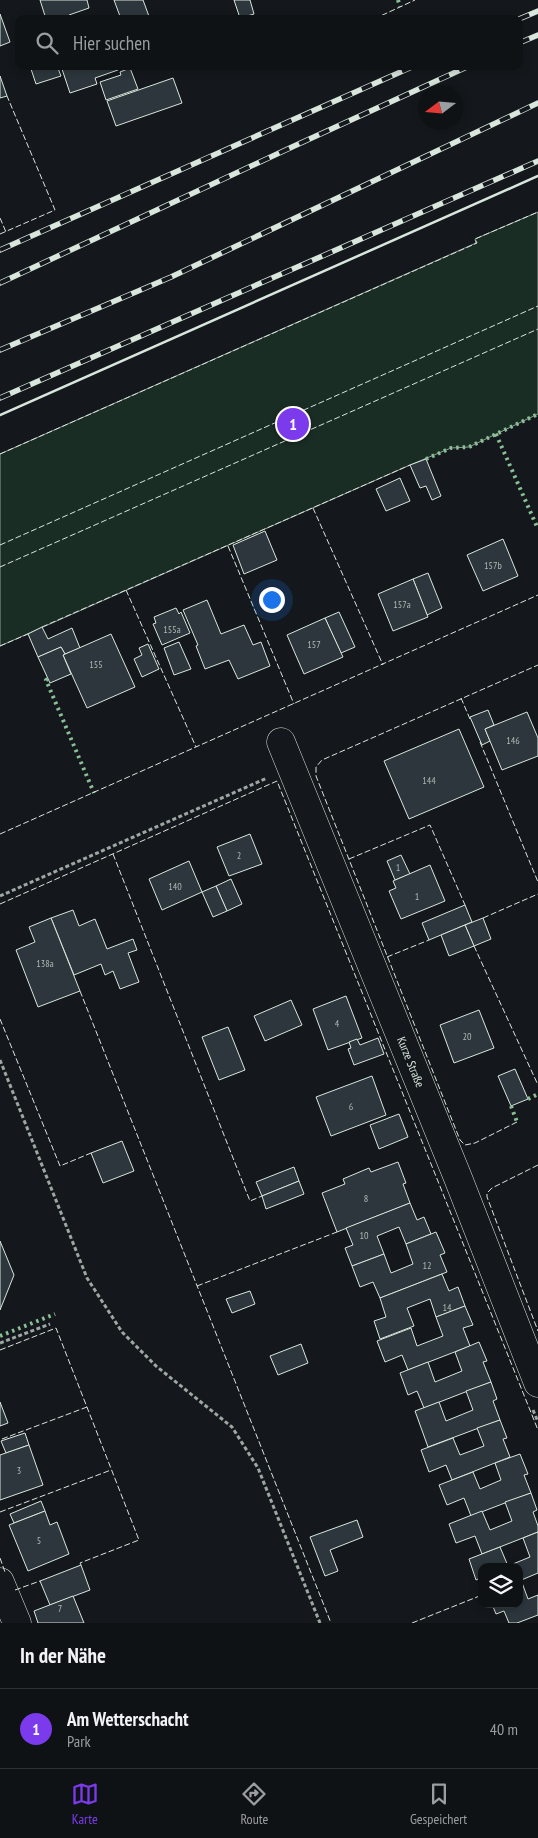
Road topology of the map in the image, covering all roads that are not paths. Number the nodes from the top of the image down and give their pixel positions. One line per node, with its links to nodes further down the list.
1 (281, 742): 2 (street, Kurze Straße)
2 (538, 1383)
3 (0, 1582): 4 (street)
4 (17, 1623)

